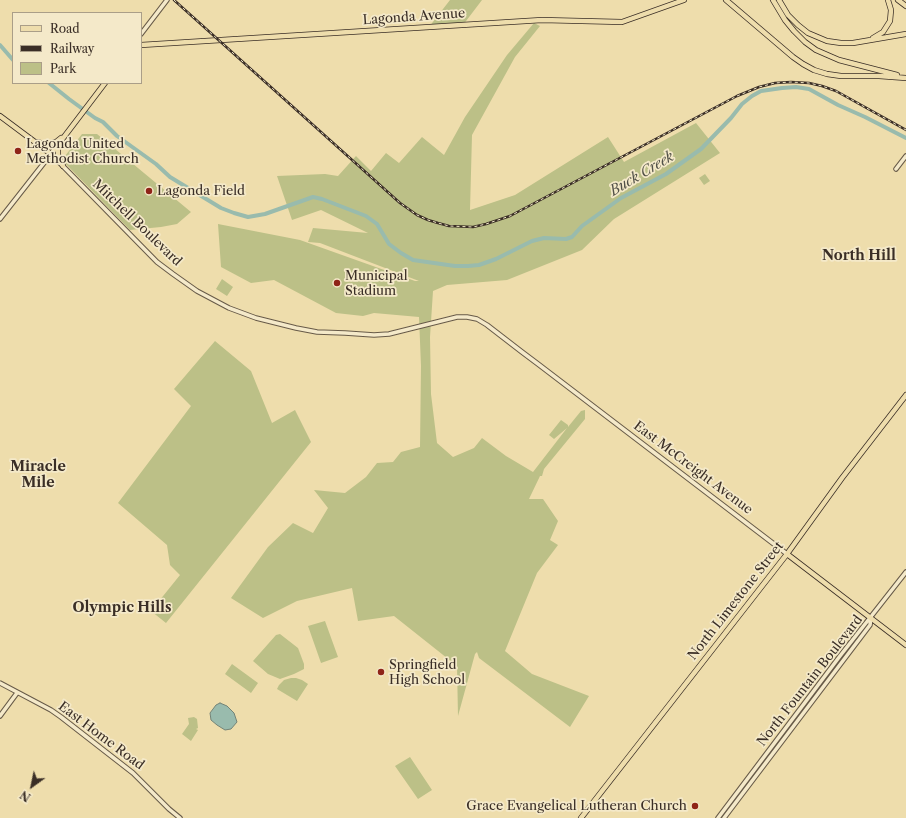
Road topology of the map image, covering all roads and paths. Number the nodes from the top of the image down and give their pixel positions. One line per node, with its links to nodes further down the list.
1 (167, 0): 9 (street)
2 (684, 0): 12 (main road, Lagonda Avenue)
3 (726, 0): 13 (main road)
4 (773, 0): 13 (main road)
5 (779, 0): 11 (main road)
6 (888, 0): 11 (main road)
7 (898, 0): 8 (main road)
8 (906, 6)
9 (142, 33)
10 (906, 34): 11 (main road)
11 (867, 41)
12 (142, 45)
13 (906, 78)
14 (104, 84): 16 (main road)
15 (1, 117): 17 (main road, Mitchell Boulevard)
16 (64, 136): 17 (main road); 18 (main road); 20 (main road)
17 (34, 141): 18 (main road, Mitchell Boulevard)
18 (51, 154): 20 (street, Mitchell Boulevard); 22 (street)
19 (906, 156): 21 (street)
20 (63, 166): 23 (street, Mitchell Boulevard)
21 (896, 169)
22 (0, 218)
23 (501, 336): 25 (street, East McCreight Avenue)
24 (906, 395): 25 (main road, North Limestone Street)
25 (787, 554): 27 (main road, East McCreight Avenue); 33 (main road, North Limestone Street)
26 (906, 572): 27 (street)
27 (871, 618): 28 (main road, East McCreight Avenue); 34 (street, North Fountain Boulevard); 35 (street, North Fountain Boulevard)
28 (906, 645)
29 (0, 683): 30 (street, East Home Road)
30 (17, 693): 31 (street); 32 (street, East Home Road)
31 (0, 716)
32 (180, 818)
33 (581, 818)
34 (718, 818)
35 (724, 818)

